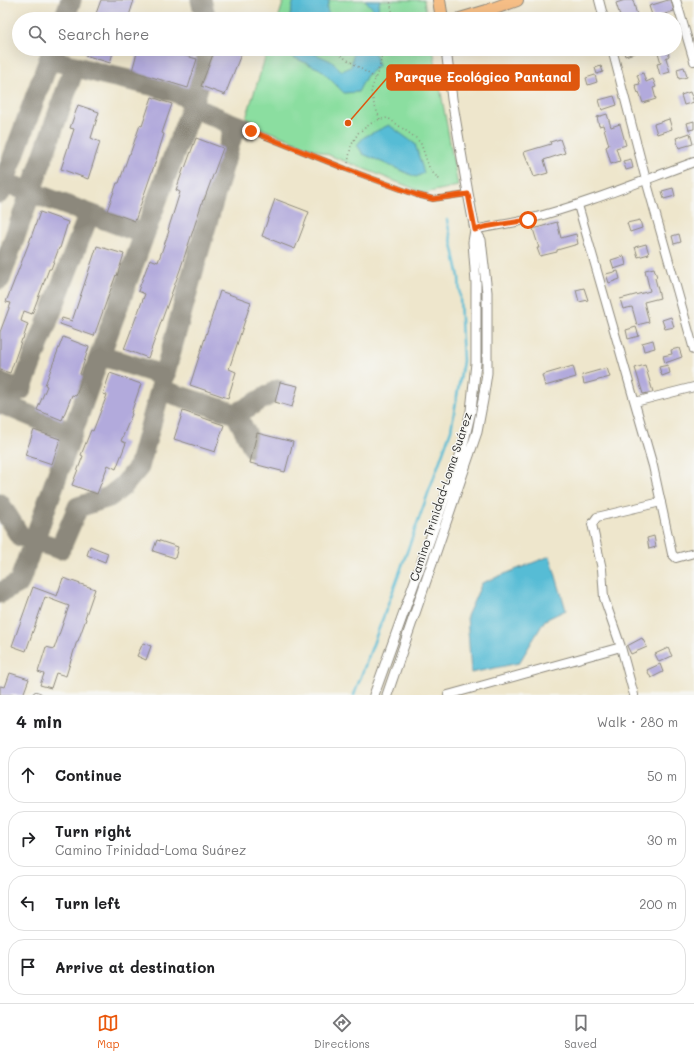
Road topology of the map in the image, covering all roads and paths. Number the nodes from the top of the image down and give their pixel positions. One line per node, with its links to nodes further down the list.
1 (390, 0): 6 (path)
2 (439, 0): 7 (main road)
3 (517, 0): 8 (main road)
4 (599, 0): 9 (street)
5 (676, 0): 10 (street)
6 (392, 12)
7 (441, 12)
8 (484, 12)
9 (602, 12)
10 (680, 12)
11 (682, 20): 16 (street)
12 (342, 56): 17 (path)
13 (382, 56): 17 (path)
14 (447, 56): 24 (street, Camino Trinidad-Loma Suárez)
15 (614, 56): 23 (street)
16 (694, 61)
17 (375, 78): 18 (path)
18 (380, 119): 21 (path); 22 (path)
19 (251, 131): 21 (lane)
20 (694, 162): 23 (street)
21 (346, 169): 24 (lane)
22 (440, 180)
23 (646, 180): 25 (street); 27 (street)
24 (468, 194): 26 (street, Camino Trinidad-Loma Suárez)
25 (578, 205): 26 (street); 29 (street)
26 (475, 230): 35 (street, Camino Trinidad-Loma Suárez); 36 (street, Camino Trinidad-Loma Suárez)
27 (694, 350)
28 (694, 387): 29 (street)
29 (635, 402): 30 (street)
30 (661, 502): 31 (street); 32 (street)
31 (694, 553)
32 (621, 647): 37 (street); 38 (street)
33 (35, 695): 34 (lane)
34 (39, 695)
35 (374, 695)
36 (387, 695)
37 (448, 695)
38 (634, 695)

